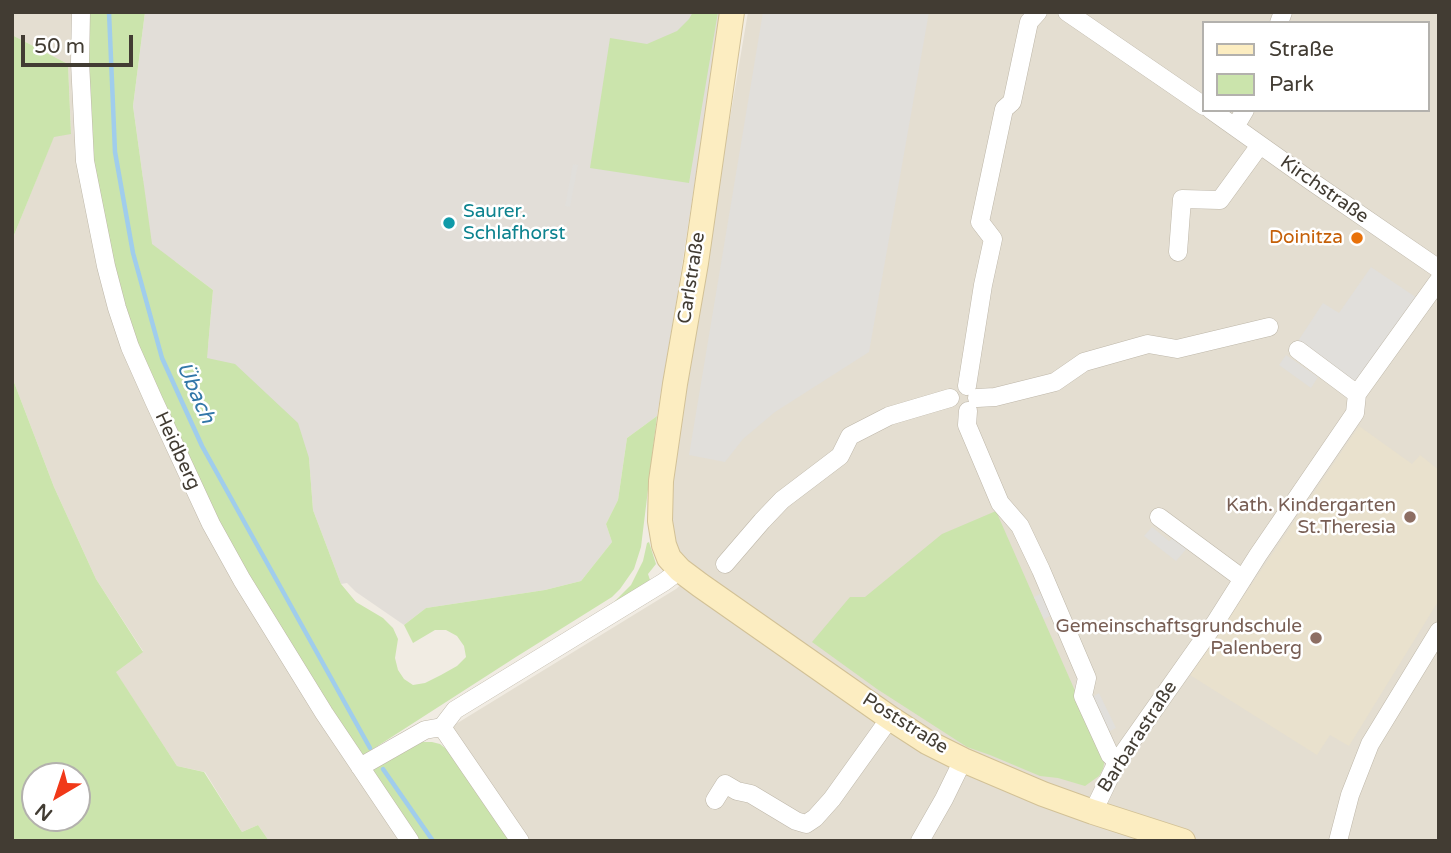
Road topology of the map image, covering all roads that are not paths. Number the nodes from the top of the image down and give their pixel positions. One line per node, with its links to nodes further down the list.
1 (81, 12): 27 (street, Heidberg)
2 (732, 12): 18 (main road, Carlstraße)
3 (1038, 12): 16 (street)
4 (1067, 12): 5 (street)
5 (1202, 105)
6 (1214, 112): 8 (street, Kirchstraße)
7 (1244, 112): 8 (street)
8 (1235, 127): 9 (street, Kirchstraße)
9 (1260, 145): 10 (street); 11 (street, Kirchstraße)
10 (1178, 251)
11 (1439, 269)
12 (1439, 280): 15 (street, Barbarastraße)
13 (1269, 327): 16 (street)
14 (1298, 350): 15 (street)
15 (1357, 394): 21 (street, Barbarastraße)
16 (971, 398): 19 (street); 26 (street)
17 (1159, 517): 21 (street)
18 (664, 545): 20 (main road, Poststraße)
19 (725, 564)
20 (680, 570): 23 (main road, Poststraße); 24 (street)
21 (1243, 579): 26 (street, Barbarastraße)
22 (1439, 631): 35 (street)
23 (890, 718): 25 (main road, Poststraße); 28 (street)
24 (442, 727): 27 (street); 32 (street)
25 (962, 760): 29 (main road, Poststraße); 33 (street)
26 (1117, 762): 29 (street, Barbarastraße)
27 (360, 767): 31 (street, Heidberg)
28 (715, 800)
29 (1093, 812): 30 (main road, Poststraße)
30 (1145, 835): 34 (main road, Poststraße)
31 (410, 841)
32 (520, 841)
33 (920, 841)
34 (1183, 841)
35 (1338, 841)

